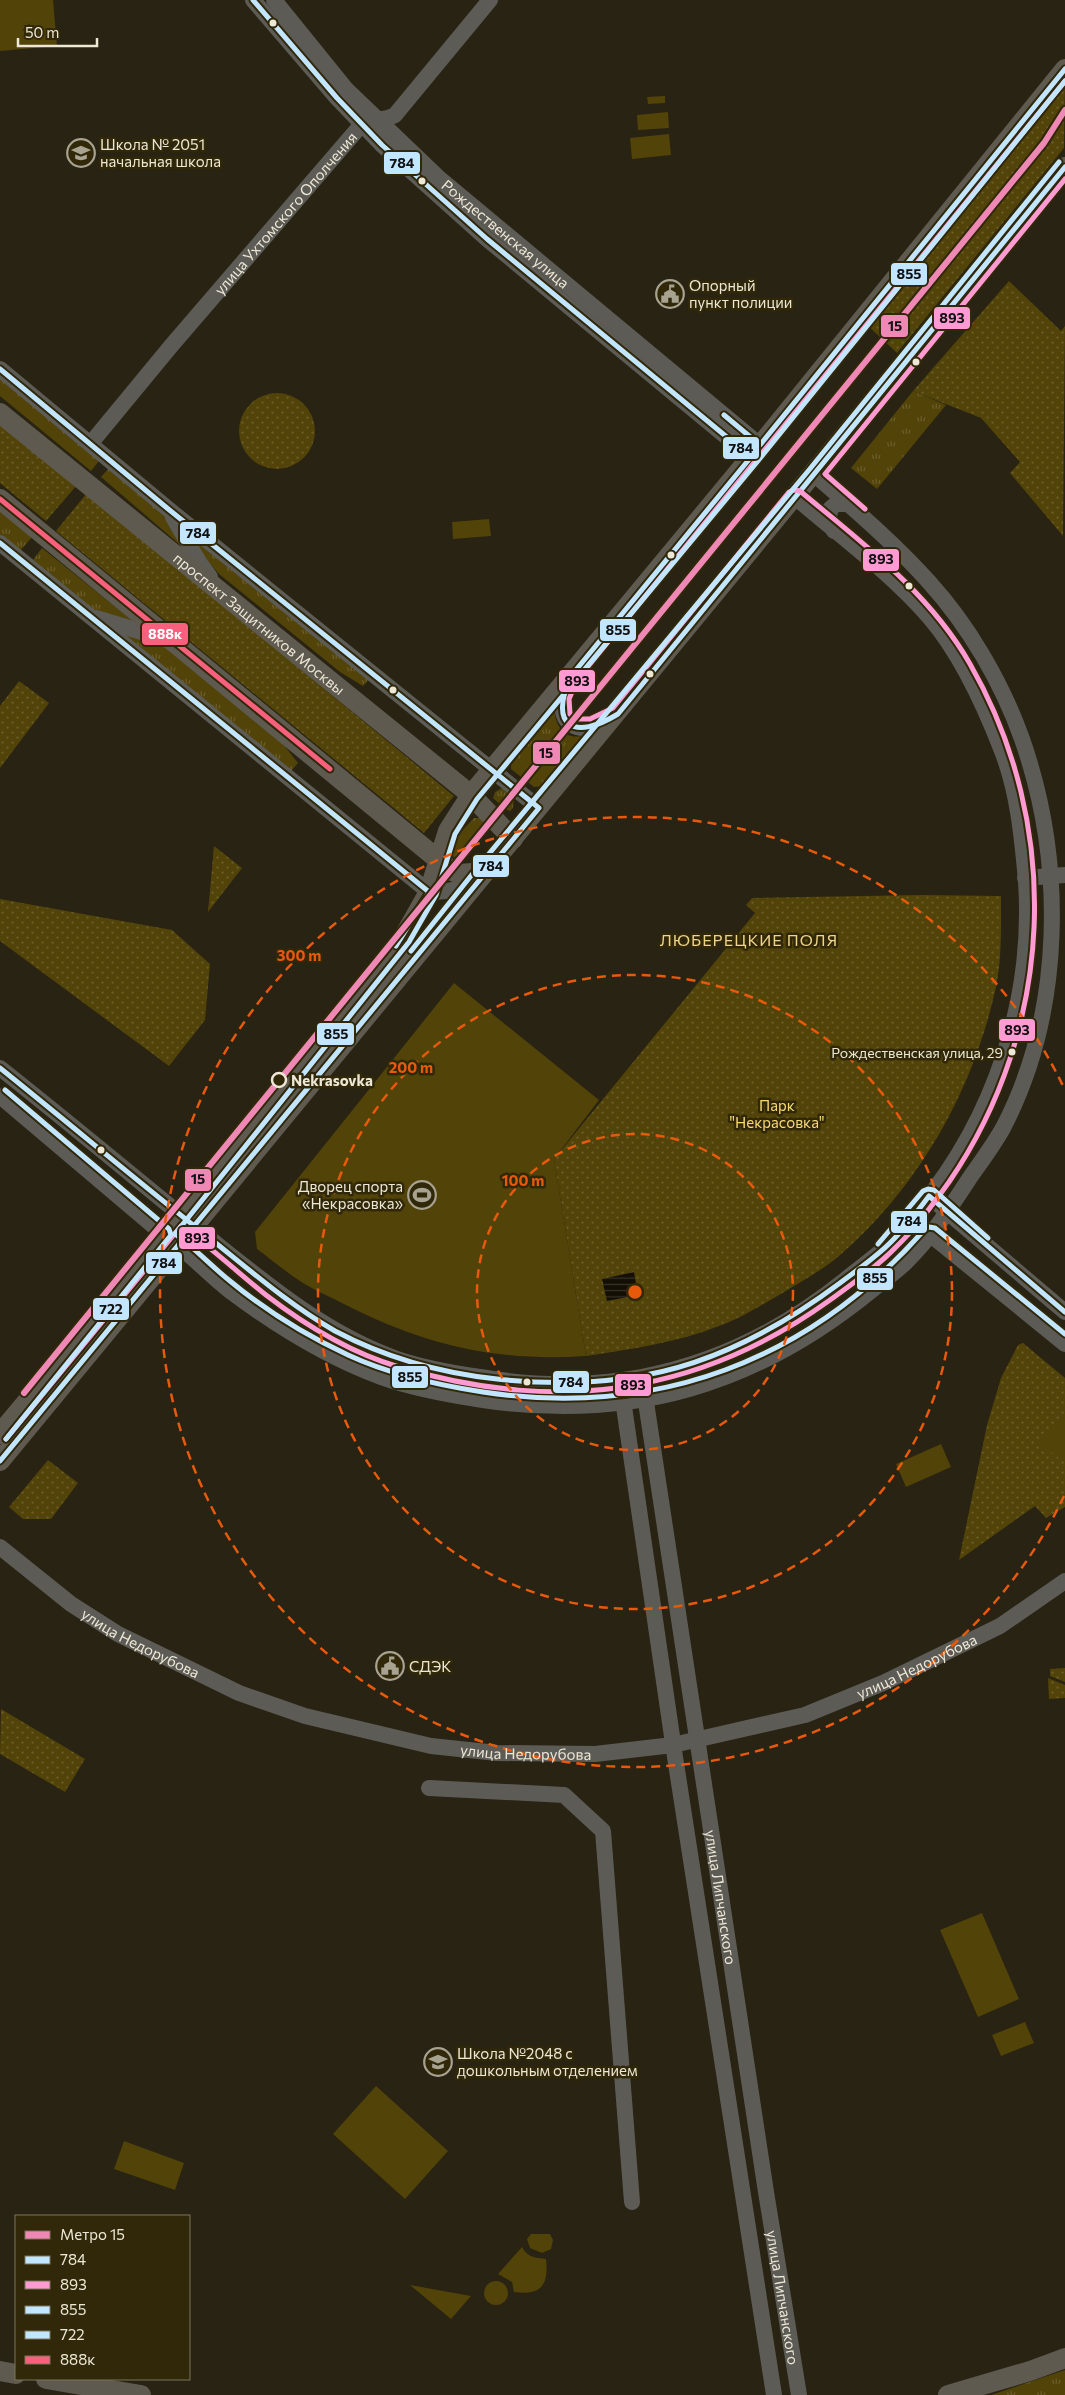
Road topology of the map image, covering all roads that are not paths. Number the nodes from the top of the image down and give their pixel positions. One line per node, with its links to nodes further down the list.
1 (253, 0): 6 (street, Рождественская улица)
2 (274, 0): 5 (street, Рождественская улица)
3 (490, 0): 5 (street, улица Ухтомского Ополчения)
4 (1065, 68): 13 (main road)
5 (379, 121): 6 (street, улица Ухтомского Ополчения); 13 (street, Рождественская улица)
6 (362, 124): 12 (street, улица Ухтомского Ополчения); 13 (street, Рождественская улица)
7 (1065, 167): 9 (main road)
8 (1065, 177): 9 (street)
9 (1048, 188): 14 (main road)
10 (0, 369): 12 (street)
11 (0, 413): 21 (main road, проспект Защитников Москвы)
12 (91, 443): 18 (street)
13 (755, 451): 24 (main road)
14 (815, 475): 15 (main road); 17 (street)
15 (795, 498): 19 (street); 25 (main road)
16 (0, 499): 23 (main road)
17 (849, 504): 19 (street); 32 (street)
18 (168, 508): 21 (street); 26 (street)
19 (834, 531): 33 (street)
20 (2, 549): 22 (street)
21 (225, 597): 27 (main road, проспект Защитников Москвы)
22 (89, 616): 23 (street); 34 (street)
23 (175, 642): 30 (main road)
24 (571, 676): 25 (street); 26 (main road)
25 (618, 714): 28 (main road)
26 (494, 771): 27 (main road); 28 (street)
27 (471, 795): 29 (main road, проспект Защитников Москвы); 30 (main road)
28 (539, 808): 29 (main road)
29 (513, 839): 31 (main road)
30 (438, 858): 31 (main road); 34 (main road)
31 (484, 872): 34 (street); 46 (main road)
32 (1058, 876): 33 (street); 35 (street)
33 (1025, 878): 36 (street)
34 (429, 892): 46 (main road)
35 (1059, 899): 36 (street); 42 (street)
36 (1027, 901): 40 (street)
37 (0, 1068): 39 (street)
38 (0, 1096): 41 (street)
39 (89, 1140): 41 (street); 46 (street)
40 (957, 1156): 42 (street); 43 (street)
41 (75, 1158): 48 (street)
42 (975, 1170): 44 (street)
43 (929, 1196): 44 (street); 45 (street)
44 (947, 1212): 47 (street); 51 (street)
45 (911, 1218): 47 (street); 53 (street)
46 (186, 1220): 48 (main road); 49 (street)
47 (930, 1234): 52 (street); 55 (street)
48 (171, 1240): 50 (street); 57 (main road); 58 (main road)
49 (250, 1272): 50 (street); 54 (street)
50 (230, 1291): 56 (street)
51 (1065, 1312)
52 (1065, 1344)
53 (642, 1377): 54 (street); 55 (street, улица Липчанского)
54 (620, 1380): 56 (street, улица Липчанского)
55 (645, 1400): 56 (street); 61 (street, улица Липчанского)
56 (623, 1403): 62 (street, улица Липчанского)
57 (0, 1434)
58 (0, 1461)
59 (0, 1548): 62 (street, улица Недорубова)
60 (1065, 1580): 61 (street, улица Недорубова)
61 (698, 1741): 62 (street, улица Недорубова); 71 (street, улица Липчанского)
62 (673, 1746): 70 (street, улица Липчанского)
63 (429, 1788): 64 (street)
64 (632, 2202)
65 (1065, 2358): 72 (main road)
66 (0, 2371): 67 (main road)
67 (15, 2374)
68 (51, 2380): 69 (main road)
69 (123, 2394)
70 (774, 2395)
71 (800, 2395)
72 (948, 2395)

